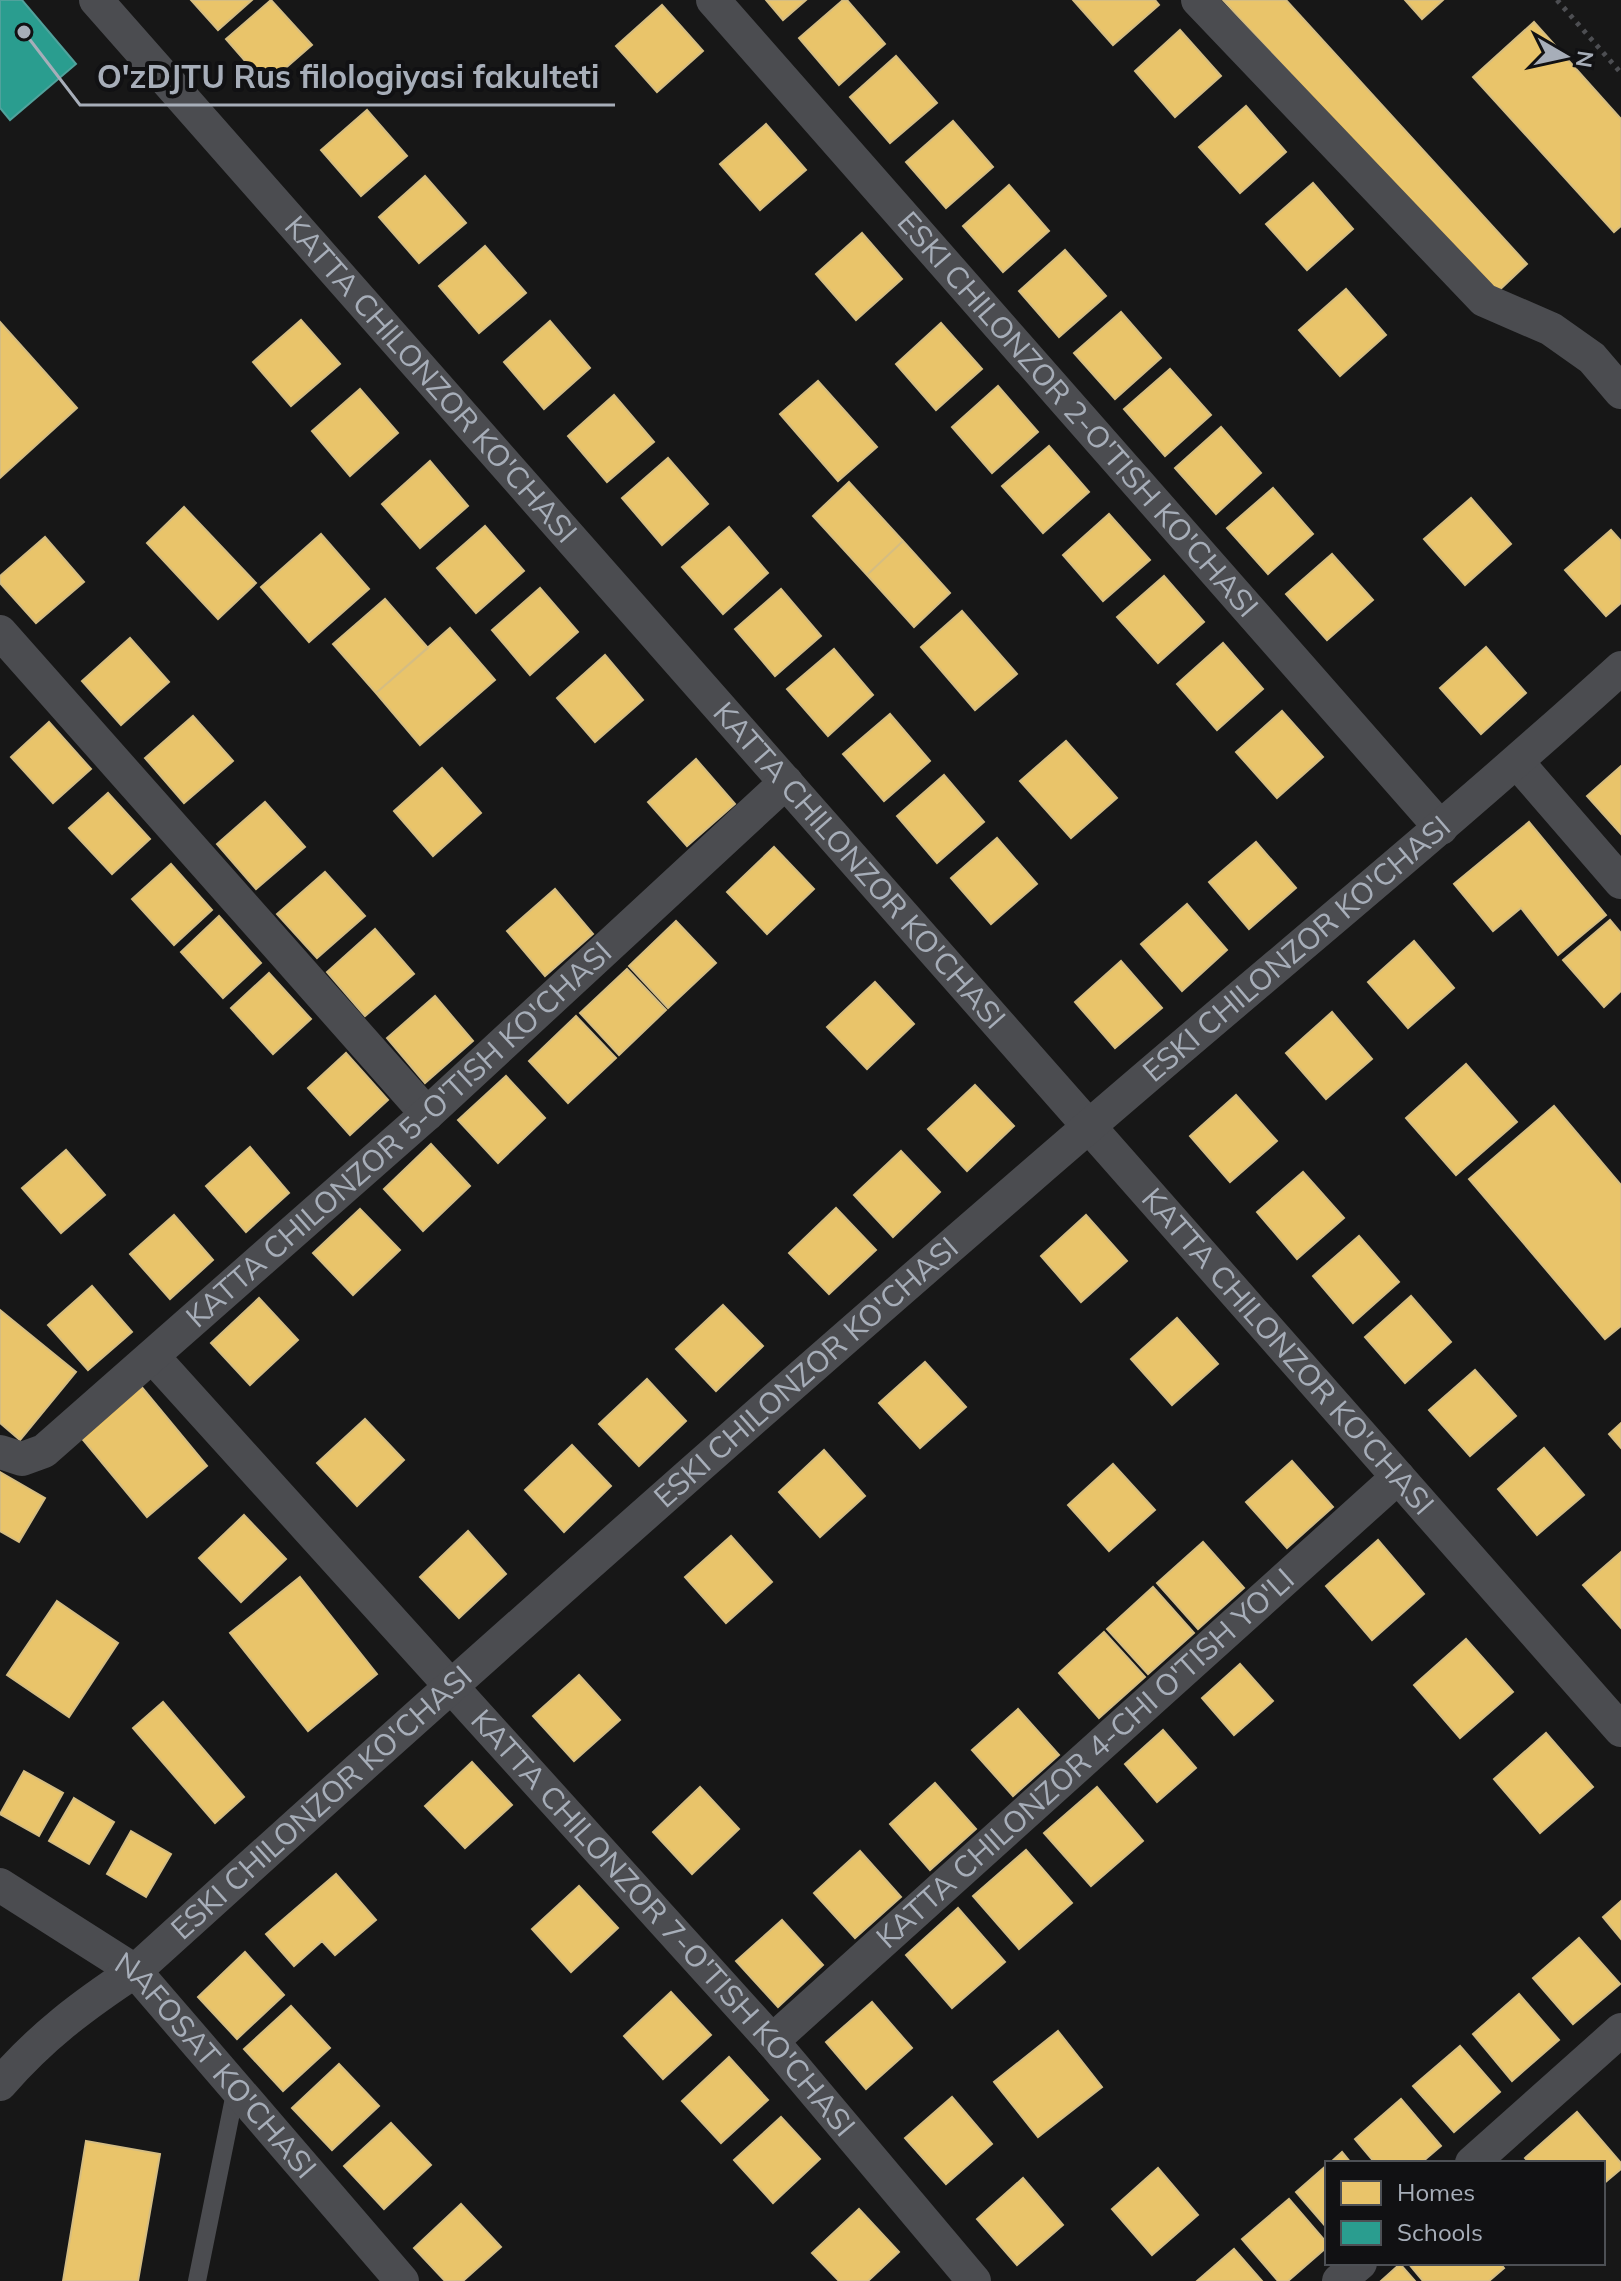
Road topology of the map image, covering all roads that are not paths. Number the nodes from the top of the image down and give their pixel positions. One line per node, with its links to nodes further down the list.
1 (96, 0): 8 (street, KATTA CHILONZOR KO'CHASI)
2 (713, 0): 9 (street, ESKI CHILONZOR 2-O'TISH KO'CHASI)
3 (1198, 0): 4 (street)
4 (1621, 392)
5 (0, 632): 11 (street)
6 (1621, 668): 7 (street, ESKI CHILONZOR KO'CHASI)
7 (1517, 762): 9 (street, ESKI CHILONZOR KO'CHASI); 10 (street)
8 (786, 782): 11 (street, KATTA CHILONZOR 5-O'TISH KO'CHASI); 12 (street, KATTA CHILONZOR KO'CHASI)
9 (1441, 828): 12 (street, ESKI CHILONZOR KO'CHASI)
10 (1621, 882)
11 (427, 1114): 13 (street, KATTA CHILONZOR 5-O'TISH KO'CHASI)
12 (1088, 1126): 15 (street, KATTA CHILONZOR KO'CHASI); 16 (street, ESKI CHILONZOR KO'CHASI)
13 (153, 1357): 14 (street, KATTA CHILONZOR 5-O'TISH KO'CHASI); 16 (street, KATTA CHILONZOR 7-O'TISH KO'CHASI)
14 (0, 1452)
15 (1398, 1477): 17 (street, KATTA CHILONZOR KO'CHASI); 21 (street, KATTA CHILONZOR 4-CHI O'TISH YO'LI)
16 (450, 1685): 19 (street, ESKI CHILONZOR KO'CHASI); 21 (street, KATTA CHILONZOR 7-O'TISH KO'CHASI)
17 (1621, 1730)
18 (0, 1885): 19 (street, NAFOSAT KO'CHASI)
19 (135, 1971): 22 (street, ESKI CHILONZOR KO'CHASI); 23 (street, NAFOSAT KO'CHASI)
20 (1621, 2030): 24 (street)
21 (772, 2041): 28 (street, KATTA CHILONZOR 7-O'TISH KO'CHASI)
22 (0, 2084)
23 (236, 2088): 26 (lane); 27 (street, NAFOSAT KO'CHASI)
24 (1474, 2161)
25 (1358, 2265): 29 (street)
26 (197, 2281)
27 (402, 2281)
28 (974, 2281)
29 (1339, 2281)

